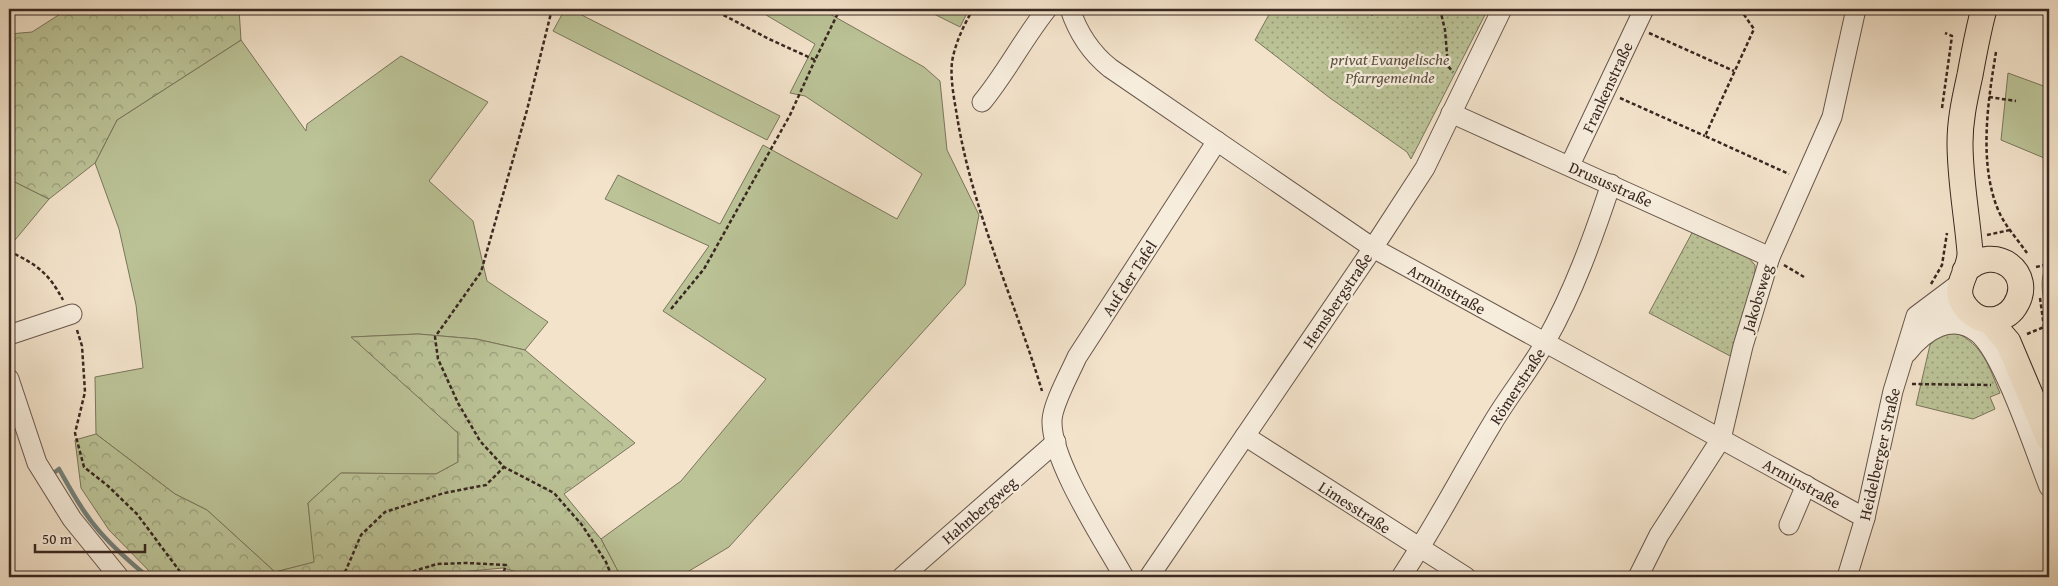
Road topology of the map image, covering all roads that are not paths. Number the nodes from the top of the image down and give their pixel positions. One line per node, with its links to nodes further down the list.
1 (1047, 9): 8 (street)
2 (1070, 9): 10 (street, Arminstraße)
3 (1502, 9): 9 (street, Hemsbergstraße)
4 (1644, 9): 11 (street, Frankenstraße)
5 (1856, 9): 14 (street, Jakobsweg)
6 (1984, 9): 7 (main road)
7 (1968, 82): 15 (main road); 16 (main road)
8 (982, 102)
9 (1451, 113): 11 (street, Drususstraße); 13 (street, Hemsbergstraße)
10 (1217, 141): 13 (street, Arminstraße); 27 (street, Auf der Tafel)
11 (1570, 165): 12 (street, Drususstraße)
12 (1611, 184): 14 (street, Drususstraße); 21 (street, Römerstraße)
13 (1373, 248): 21 (street, Arminstraße); 24 (street, Hemsbergstraße)
14 (1770, 257): 25 (street, Jakobsweg)
15 (1992, 259): 16 (main road, Heidelberger Straße); 18 (main road)
16 (1963, 277): 18 (main road); 19 (street, Heidelberger Straße)
17 (72, 314): 20 (street)
18 (1989, 316): 19 (street); 26 (main road)
19 (1911, 331): 22 (street, Heidelberger Straße)
20 (9, 335)
21 (1545, 342): 25 (street, Arminstraße); 32 (street, Römerstraße)
22 (1903, 358): 29 (street); 30 (street, Heidelberger Straße)
23 (9, 379): 33 (street)
24 (1245, 436): 32 (street, Limesstraße); 36 (street, Hemsbergstraße)
25 (1722, 439): 28 (street, Arminstraße); 39 (street, Jakobsweg)
26 (2049, 439)
27 (1056, 442): 34 (street, Hahnbergweg); 35 (street)
28 (1806, 485): 30 (street, Arminstraße); 31 (street)
29 (2049, 487)
30 (1865, 518): 40 (street, Heidelberger Straße)
31 (1789, 525)
32 (1420, 549): 37 (street, Römerstraße); 38 (street, Limesstraße)
33 (119, 577)
34 (902, 577)
35 (1124, 577)
36 (1149, 577)
37 (1400, 577)
38 (1466, 577)
39 (1638, 577)
40 (1847, 577)

